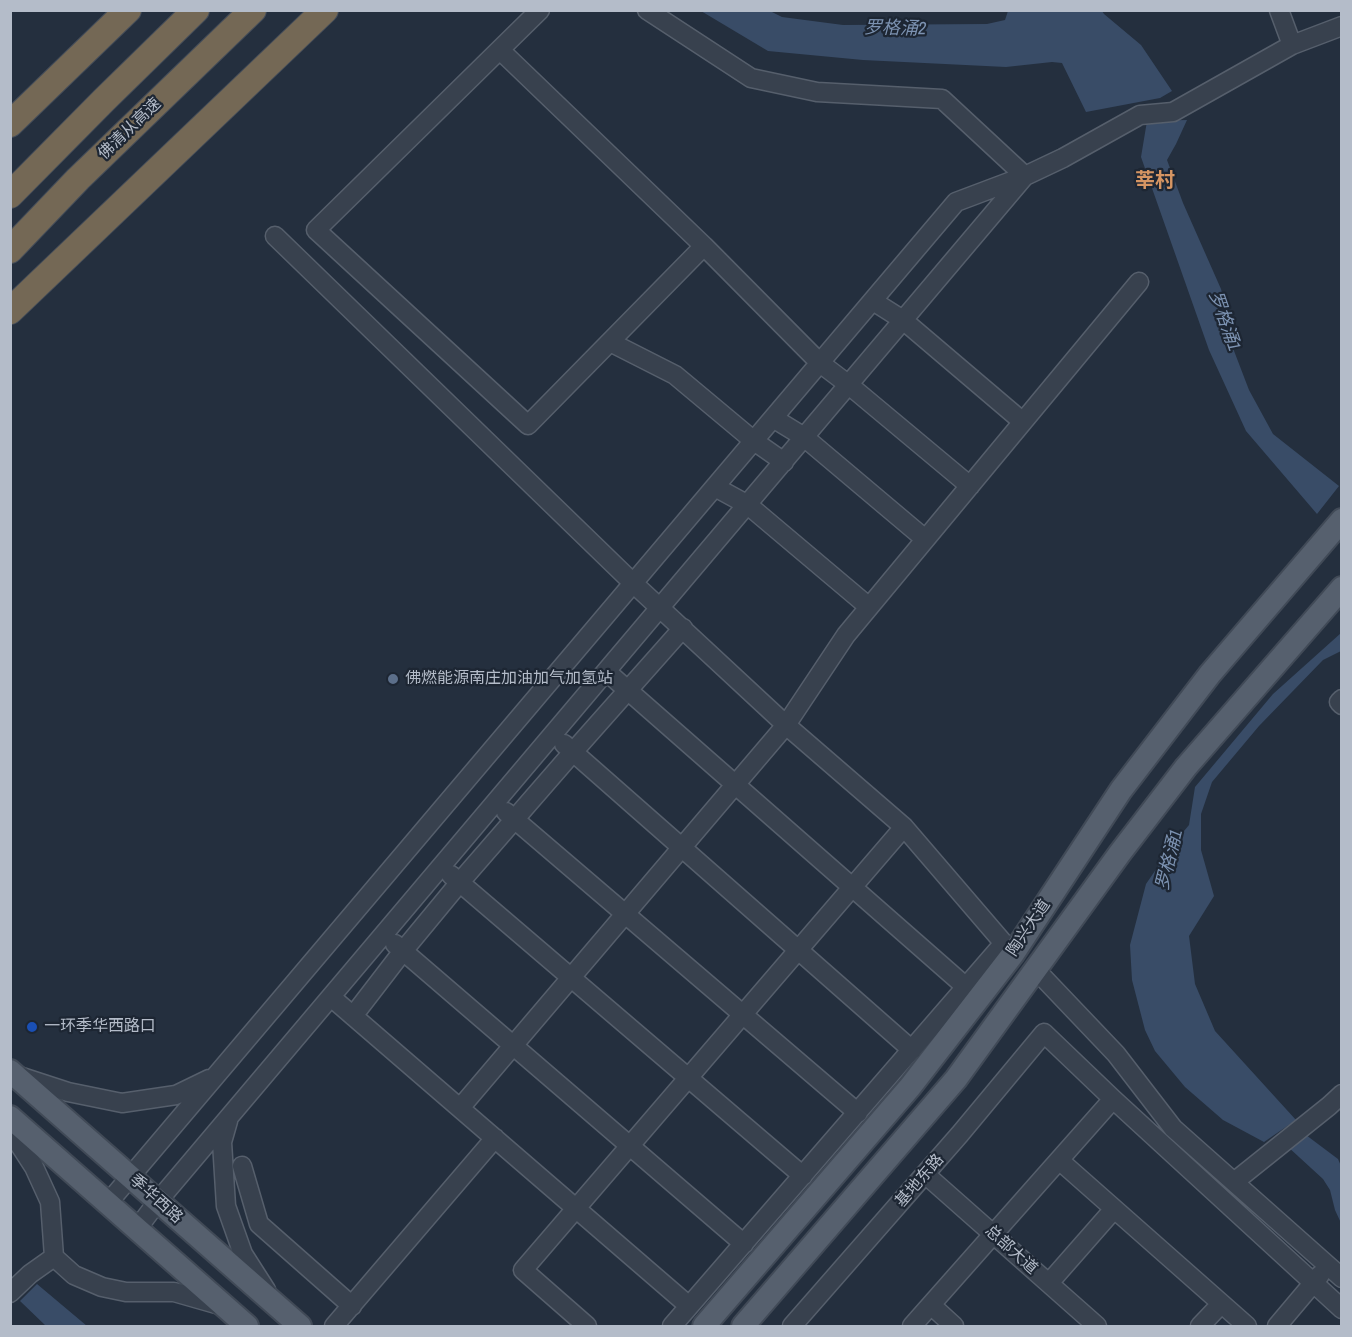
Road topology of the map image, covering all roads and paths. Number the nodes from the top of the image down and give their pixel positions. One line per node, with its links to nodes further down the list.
1 (128, 10): 11 (highway)
2 (196, 10): 13 (highway)
3 (253, 10): 16 (highway, 佛清从高速)
4 (324, 10): 19 (highway)
5 (540, 10): 10 (street)
6 (647, 10): 12 (street)
7 (1280, 10): 9 (street)
8 (1341, 26): 9 (street)
9 (1292, 45): 12 (street)
10 (501, 50): 15 (street); 21 (street)
11 (10, 124)
12 (1025, 176): 18 (street); 20 (street)
13 (10, 195)
14 (274, 236): 34 (street)
15 (704, 246): 21 (street); 22 (street)
16 (10, 250)
17 (1139, 282): 25 (street)
18 (873, 300): 20 (street); 22 (street)
19 (10, 311)
20 (903, 320): 23 (street); 25 (street)
21 (610, 342): 27 (street)
22 (820, 363): 23 (street); 24 (street)
23 (849, 385): 26 (street); 29 (street)
24 (773, 418): 26 (street); 27 (street)
25 (1023, 422): 29 (street)
26 (804, 437): 28 (street); 33 (street)
27 (754, 441): 28 (street); 30 (street)
28 (784, 462): 31 (street)
29 (970, 486): 33 (street)
30 (715, 487): 31 (street); 34 (street)
31 (748, 505): 36 (street); 37 (street)
32 (1341, 520): 56 (main road, 陶兴大道)
33 (925, 539): 36 (street)
34 (633, 583): 37 (street); 68 (street)
35 (1341, 588): 59 (main road, 陶兴大道)
36 (869, 607): 43 (street)
37 (661, 608): 38 (street); 39 (street)
38 (683, 628): 40 (street); 43 (street)
39 (607, 672): 40 (street); 44 (street)
40 (628, 690): 45 (street); 46 (street)
41 (1341, 699): 42 (street)
42 (1341, 705)
43 (786, 725): 46 (street); 49 (street)
44 (553, 735): 45 (street); 47 (street)
45 (573, 752): 48 (street); 50 (street)
46 (735, 784): 50 (street); 53 (street)
47 (496, 803): 48 (street); 51 (street)
48 (515, 819): 52 (street); 54 (street)
49 (904, 827): 53 (street); 56 (street)
50 (681, 847): 54 (street); 58 (street)
51 (442, 867): 52 (street); 55 (street)
52 (460, 882): 57 (street); 60 (street)
53 (853, 887): 58 (street); 61 (street)
54 (625, 913): 60 (street); 63 (street)
55 (384, 934): 57 (street); 62 (street)
56 (1009, 948): 61 (street); 109 (main road, 陶兴大道)
57 (403, 951): 64 (street); 65 (street)
58 (799, 951): 63 (street); 66 (street)
59 (1036, 970): 84 (street); 110 (main road, 陶兴大道)
60 (571, 977): 65 (street); 69 (street)
61 (966, 987): 66 (street)
62 (331, 997): 64 (street); 75 (street)
63 (744, 1015): 69 (street); 73 (street)
64 (353, 1016): 72 (street)
65 (513, 1045): 72 (street); 78 (street)
66 (912, 1050): 73 (street)
67 (12, 1073): 68 (street); 82 (main road, 季华西路)
68 (216, 1076): 82 (street)
69 (689, 1078): 78 (street); 83 (street)
70 (1341, 1094): 84 (street)
71 (1113, 1100): 79 (street); 81 (street, 基地东路); 95 (street)
72 (460, 1108): 77 (street)
73 (858, 1113): 83 (street)
74 (10, 1116): 86 (main road)
75 (228, 1119): 85 (street); 100 (street)
76 (10, 1130): 92 (street)
77 (495, 1138): 87 (street); 101 (street)
78 (631, 1146): 87 (street); 91 (street)
79 (1059, 1161): 88 (street); 90 (street)
80 (242, 1166): 101 (street)
81 (925, 1174): 90 (street, 总部大道); 111 (street, 基地东路)
82 (130, 1176): 85 (main road, 季华西路); 86 (street)
83 (803, 1176): 91 (street)
84 (1234, 1182): 93 (street)
85 (158, 1202): 89 (street); 100 (main road, 季华西路)
86 (108, 1203): 89 (main road)
87 (576, 1209): 102 (street); 107 (street)
88 (1114, 1209): 94 (street); 97 (street)
89 (137, 1229): 99 (main road)
90 (993, 1234): 94 (street, 总部大道); 98 (street)
91 (744, 1244): 102 (street)
92 (54, 1257): 96 (street); 99 (street)
93 (1335, 1272): 95 (street)
94 (1049, 1283): 114 (street, 总部大道)
95 (1314, 1283): 103 (street); 117 (street)
96 (10, 1293)
97 (1221, 1304): 115 (street); 116 (street)
98 (931, 1305): 112 (street); 113 (street)
99 (224, 1306): 104 (main road)
100 (277, 1306): 105 (main road, 季华西路)
101 (352, 1306): 106 (street)
102 (689, 1306): 108 (street)
103 (1341, 1309)
104 (247, 1326)
105 (300, 1326)
106 (334, 1326)
107 (588, 1326)
108 (672, 1326)
109 (704, 1326)
110 (743, 1326)
111 (792, 1326)
112 (912, 1326)
113 (954, 1326)
114 (1097, 1326)
115 (1200, 1326)
116 (1247, 1326)
117 (1277, 1326)

